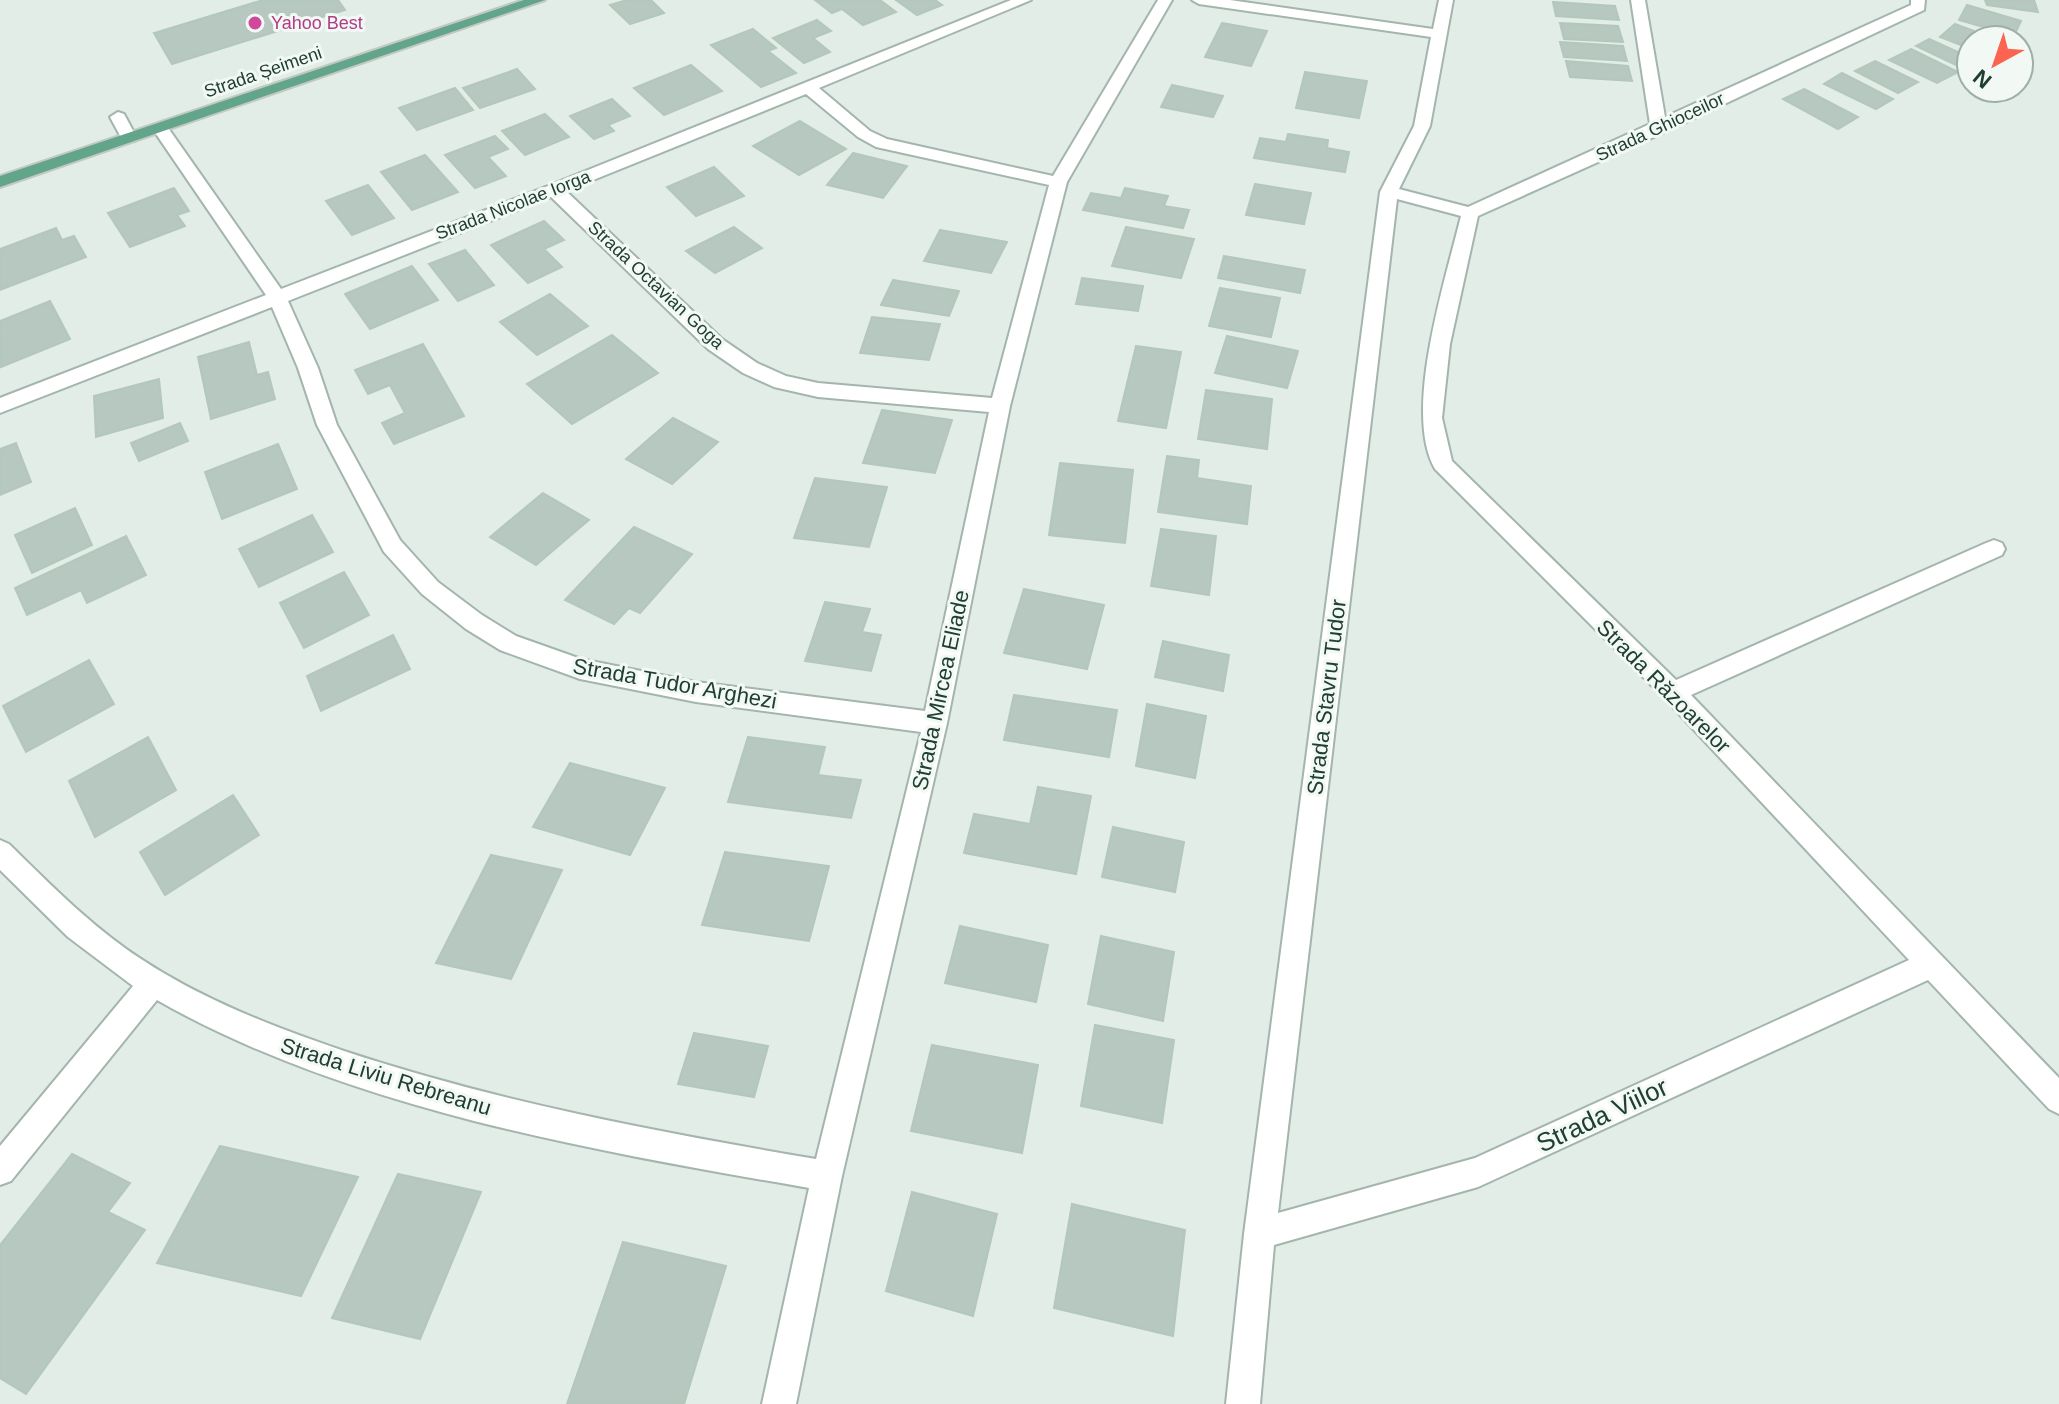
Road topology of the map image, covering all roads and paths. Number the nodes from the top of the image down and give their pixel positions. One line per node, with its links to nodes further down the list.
1 (538, 0): 11 (main road, Strada Șeimeni)
2 (1024, 0): 9 (street, Strada Nicolae Iorga)
3 (1165, 0): 15 (street, Strada Mircea Eliade)
4 (1199, 0): 8 (street)
5 (1446, 0): 8 (street, Strada Stavru Tudor)
6 (1638, 0): 12 (street)
7 (1918, 0): 12 (street, Strada Ghioceilor)
8 (1439, 34): 17 (street, Strada Stavru Tudor)
9 (808, 87): 15 (street); 16 (street, Strada Nicolae Iorga)
10 (118, 117): 13 (street)
11 (160, 128): 13 (main road, Strada Șeimeni); 19 (street, Strada Tudor Arghezi)
12 (1659, 129): 18 (street, Strada Ghioceilor)
13 (129, 138): 14 (main road, Strada Șeimeni)
14 (0, 182)
15 (1058, 182): 21 (street, Strada Mircea Eliade)
16 (554, 190): 19 (street, Strada Nicolae Iorga); 21 (street, Strada Octavian Goga)
17 (1389, 192): 18 (street); 31 (street, Strada Stavru Tudor)
18 (1470, 213): 23 (street, Strada Răzoarelor)
19 (277, 297): 20 (street, Strada Nicolae Iorga); 24 (street, Strada Tudor Arghezi)
20 (0, 406)
21 (1000, 406): 24 (street, Strada Mircea Eliade)
22 (1994, 549): 23 (street)
23 (1673, 692): 26 (street, Strada Răzoarelor)
24 (935, 723): 30 (street, Strada Mircea Eliade)
25 (0, 852): 27 (street, Strada Liviu Rebreanu)
26 (1932, 964): 28 (street, Strada Răzoarelor); 31 (street, Strada Viilor)
27 (154, 982): 29 (street); 30 (street, Strada Liviu Rebreanu)
28 (2059, 1099)
29 (0, 1170)
30 (827, 1176): 32 (street, Strada Mircea Eliade)
31 (1260, 1234): 33 (street, Strada Stavru Tudor)
32 (779, 1404)
33 (1243, 1404)

